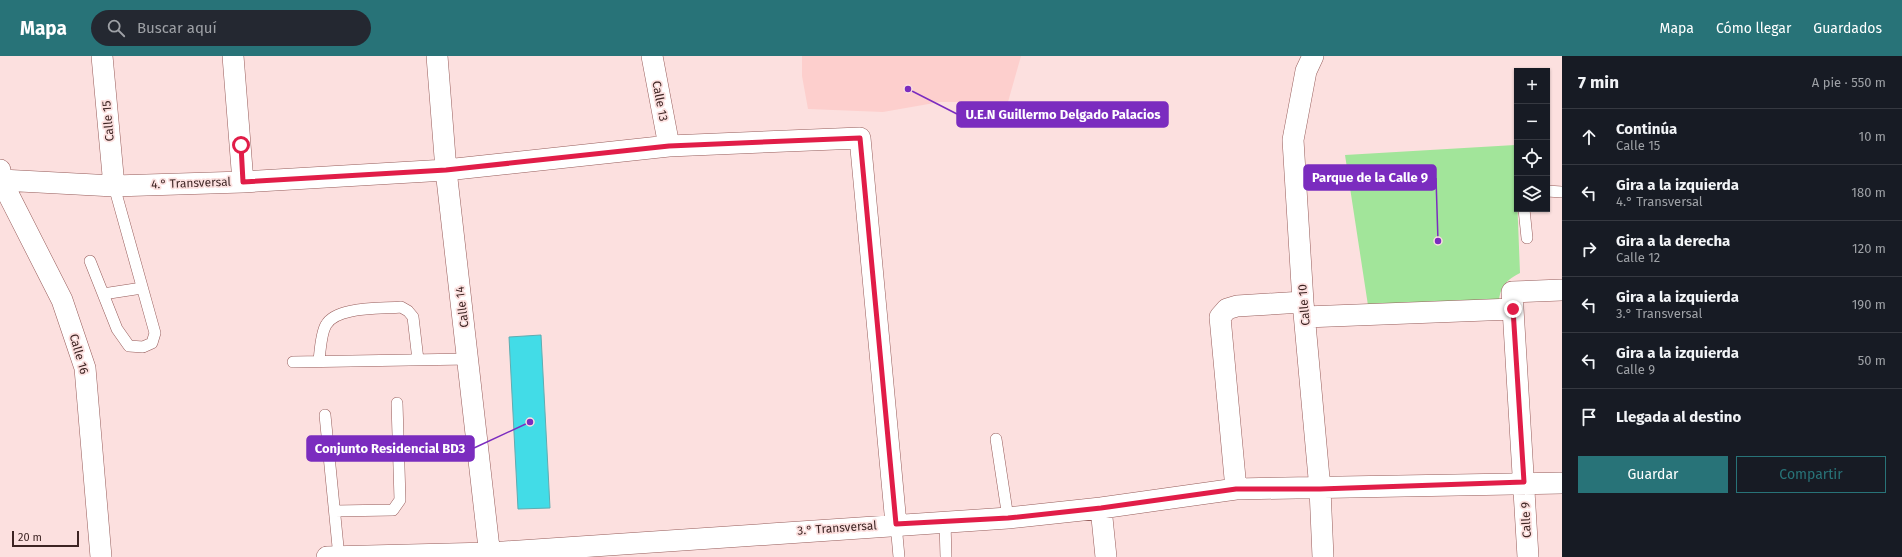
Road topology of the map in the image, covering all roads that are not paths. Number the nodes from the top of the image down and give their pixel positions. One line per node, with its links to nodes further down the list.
1 (102, 56): 10 (street, Calle 15)
2 (234, 56): 9 (street)
3 (437, 56): 7 (street, Calle 14)
4 (652, 56): 6 (street, Calle 13)
5 (1313, 56): 19 (street, Calle 10)
6 (669, 146): 7 (street, 4.° Transversal); 36 (street, 4.° Transversal)
7 (446, 170): 9 (street, 4.° Transversal); 21 (street, Calle 14)
8 (1, 174): 10 (street, 4.° Transversal); 38 (street, Calle 16)
9 (243, 182): 10 (street, 4.° Transversal)
10 (114, 186): 16 (lane)
11 (1550, 191): 12 (lane)
12 (1562, 192)
13 (1524, 212): 14 (lane)
14 (1527, 238)
15 (90, 261): 18 (lane)
16 (142, 288): 18 (lane); 18 (lane)
17 (1562, 290): 20 (street, Calle 9)
18 (103, 294)
19 (1304, 309): 20 (street); 30 (street); 31 (street, Calle 10)
20 (1513, 309): 28 (street, Calle 9)
21 (468, 359): 22 (lane); 37 (street, Calle 14)
22 (418, 360): 23 (lane); 23 (lane)
23 (318, 361): 24 (lane)
24 (293, 362)
25 (397, 403): 33 (lane)
26 (325, 415): 33 (lane)
27 (996, 439): 34 (lane)
28 (1524, 482): 29 (street, 3.° Transversal); 31 (street, 3.° Transversal); 45 (street, Calle 9)
29 (1562, 482)
30 (1236, 489): 31 (street, 3.° Transversal); 32 (street, 3.° Transversal)
31 (1320, 489): 44 (street, Calle 10)
32 (1101, 508): 34 (street, 3.° Transversal); 43 (street)
33 (335, 511): 40 (lane)
34 (1008, 518): 35 (street, 3.° Transversal)
35 (945, 522): 36 (street, 3.° Transversal); 42 (lane)
36 (896, 524): 37 (street, 3.° Transversal); 41 (lane)
37 (490, 555): 40 (street, 3.° Transversal)
38 (101, 557)
39 (327, 557): 40 (street, 3.° Transversal)
40 (339, 557)
41 (899, 557)
42 (946, 557)
43 (1106, 557)
44 (1323, 557)
45 (1528, 557)

